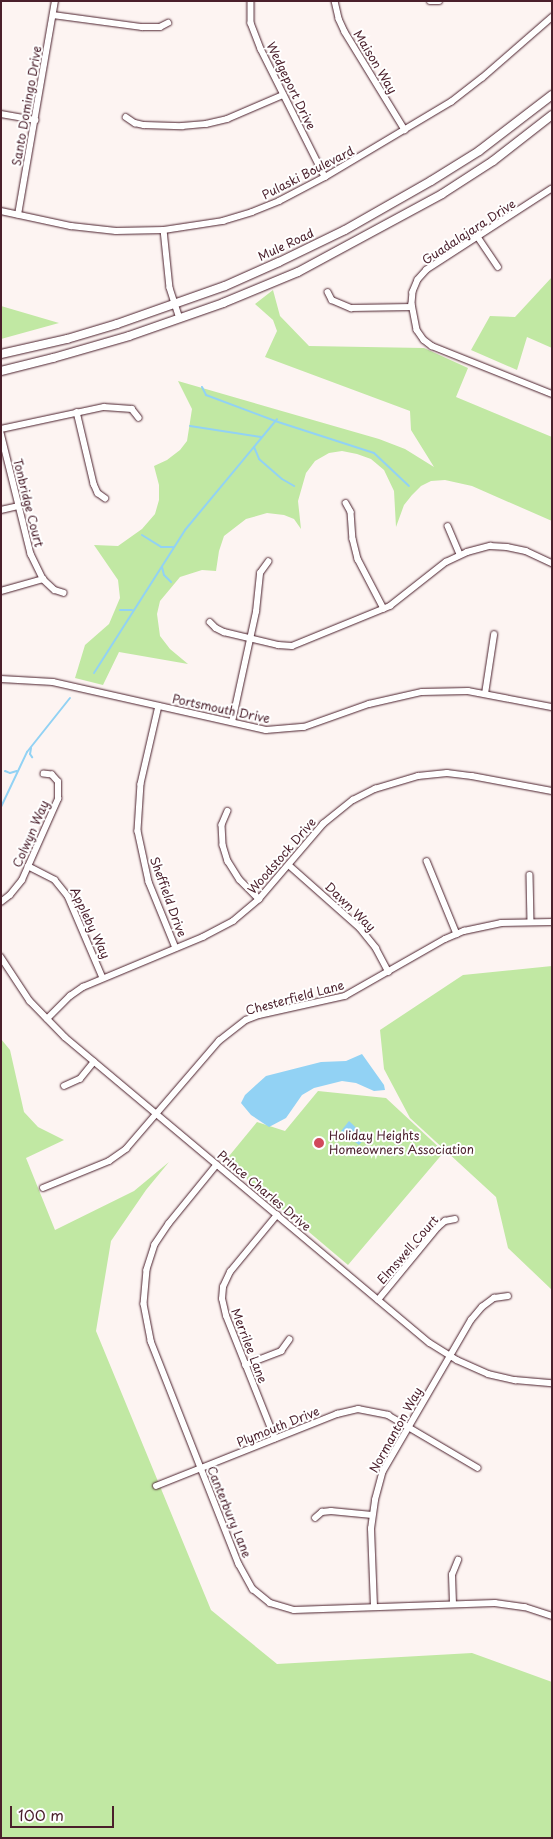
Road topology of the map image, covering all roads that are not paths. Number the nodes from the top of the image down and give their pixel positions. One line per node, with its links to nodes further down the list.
1 (55, 1): 6 (street, Santo Domingo Drive)
2 (251, 1): 9 (street, Wedgeport Drive)
3 (335, 1): 15 (street, Maison Way)
4 (430, 1): 5 (street)
5 (439, 1)
6 (54, 15): 8 (street); 14 (street, Santo Domingo Drive)
7 (552, 17): 15 (street, Pulaski Boulevard)
8 (168, 23)
9 (283, 95): 13 (street); 16 (street, Wedgeport Drive)
10 (552, 95): 24 (main road, Mule Road)
11 (1, 114): 14 (street)
12 (552, 115): 26 (main road)
13 (126, 117)
14 (35, 120): 19 (street, Santo Domingo Drive)
15 (405, 130): 16 (street, Pulaski Boulevard)
16 (325, 177): 20 (street, Pulaski Boulevard)
17 (552, 189): 21 (street, Guadalajara Drive)
18 (1, 211): 19 (street, Pulaski Boulevard)
19 (18, 215): 20 (street, Pulaski Boulevard)
20 (164, 230): 24 (street)
21 (478, 237): 22 (street); 25 (street, Guadalajara Drive)
22 (498, 267)
23 (328, 292): 25 (street)
24 (173, 304): 26 (street); 27 (main road, Mule Road)
25 (412, 307): 29 (street, Guadalajara Drive)
26 (180, 318): 28 (main road)
27 (1, 354)
28 (1, 370)
29 (552, 394)
30 (77, 412): 31 (street); 32 (street); 34 (street)
31 (139, 418)
32 (1, 429)
33 (1, 433): 36 (street, Tonbridge Court)
34 (105, 498)
35 (346, 503): 45 (street)
36 (18, 506): 37 (street); 42 (street, Tonbridge Court)
37 (1, 510)
38 (448, 526): 39 (street)
39 (460, 554): 41 (street); 45 (street)
40 (268, 562): 48 (street)
41 (552, 563)
42 (43, 580): 43 (street); 44 (street)
43 (1, 590)
44 (64, 593)
45 (384, 609): 48 (street)
46 (210, 622): 48 (street)
47 (494, 635): 50 (street)
48 (250, 639): 53 (street)
49 (1, 679): 51 (street, Portsmouth Drive)
50 (485, 694): 52 (street, Portsmouth Drive); 53 (street, Portsmouth Drive)
51 (159, 706): 53 (street, Portsmouth Drive); 66 (street, Sheffield Drive)
52 (552, 707)
53 (232, 722)
54 (44, 774): 59 (street, Colwyn Way)
55 (552, 791): 58 (street, Woodstock Drive)
56 (228, 811): 61 (street)
57 (427, 861): 65 (street)
58 (289, 865): 61 (street, Woodstock Drive); 68 (street, Dawn Way)
59 (28, 866): 62 (street, Colwyn Way); 69 (street, Appleby Way)
60 (530, 875): 63 (street)
61 (259, 898): 66 (street, Woodstock Drive)
62 (1, 902)
63 (531, 922): 64 (street, Chesterfield Lane); 65 (street, Chesterfield Lane)
64 (552, 922)
65 (457, 934): 68 (street, Chesterfield Lane)
66 (176, 948): 69 (street, Woodstock Drive)
67 (1, 957): 70 (street, Prince Charles Drive)
68 (389, 972): 73 (street, Chesterfield Lane)
69 (103, 978): 70 (street, Woodstock Drive)
70 (47, 1019): 71 (street, Prince Charles Drive)
71 (94, 1062): 72 (street); 73 (street, Prince Charles Drive)
72 (64, 1086)
73 (157, 1114): 74 (street, Prince Charles Drive); 75 (street, Chesterfield Lane)
74 (217, 1165): 76 (street, Prince Charles Drive); 86 (street, Canterbury Lane)
75 (44, 1188)
76 (277, 1215): 79 (street, Prince Charles Drive); 82 (street, Merrilee Lane)
77 (455, 1219): 79 (street, Elmswell Court)
78 (508, 1296): 81 (street, Normanton Way)
79 (378, 1300): 81 (street, Prince Charles Drive)
80 (289, 1340): 82 (street)
81 (449, 1356): 83 (street, Prince Charles Drive); 84 (street, Normanton Way)
82 (246, 1365): 85 (street, Merrilee Lane)
83 (552, 1383)
84 (408, 1427): 85 (street, Plymouth Drive); 87 (street, Plymouth Drive); 89 (street, Normanton Way)
85 (275, 1439): 86 (street, Plymouth Drive)
86 (201, 1468): 88 (street, Plymouth Drive); 93 (street, Canterbury Lane)
87 (478, 1468)
88 (156, 1486)
89 (372, 1515): 90 (street); 93 (street, Normanton Way)
90 (315, 1518)
91 (458, 1560): 92 (street)
92 (453, 1604): 93 (street, Canterbury Lane); 94 (street, Canterbury Lane)
93 (374, 1607)
94 (552, 1616)

